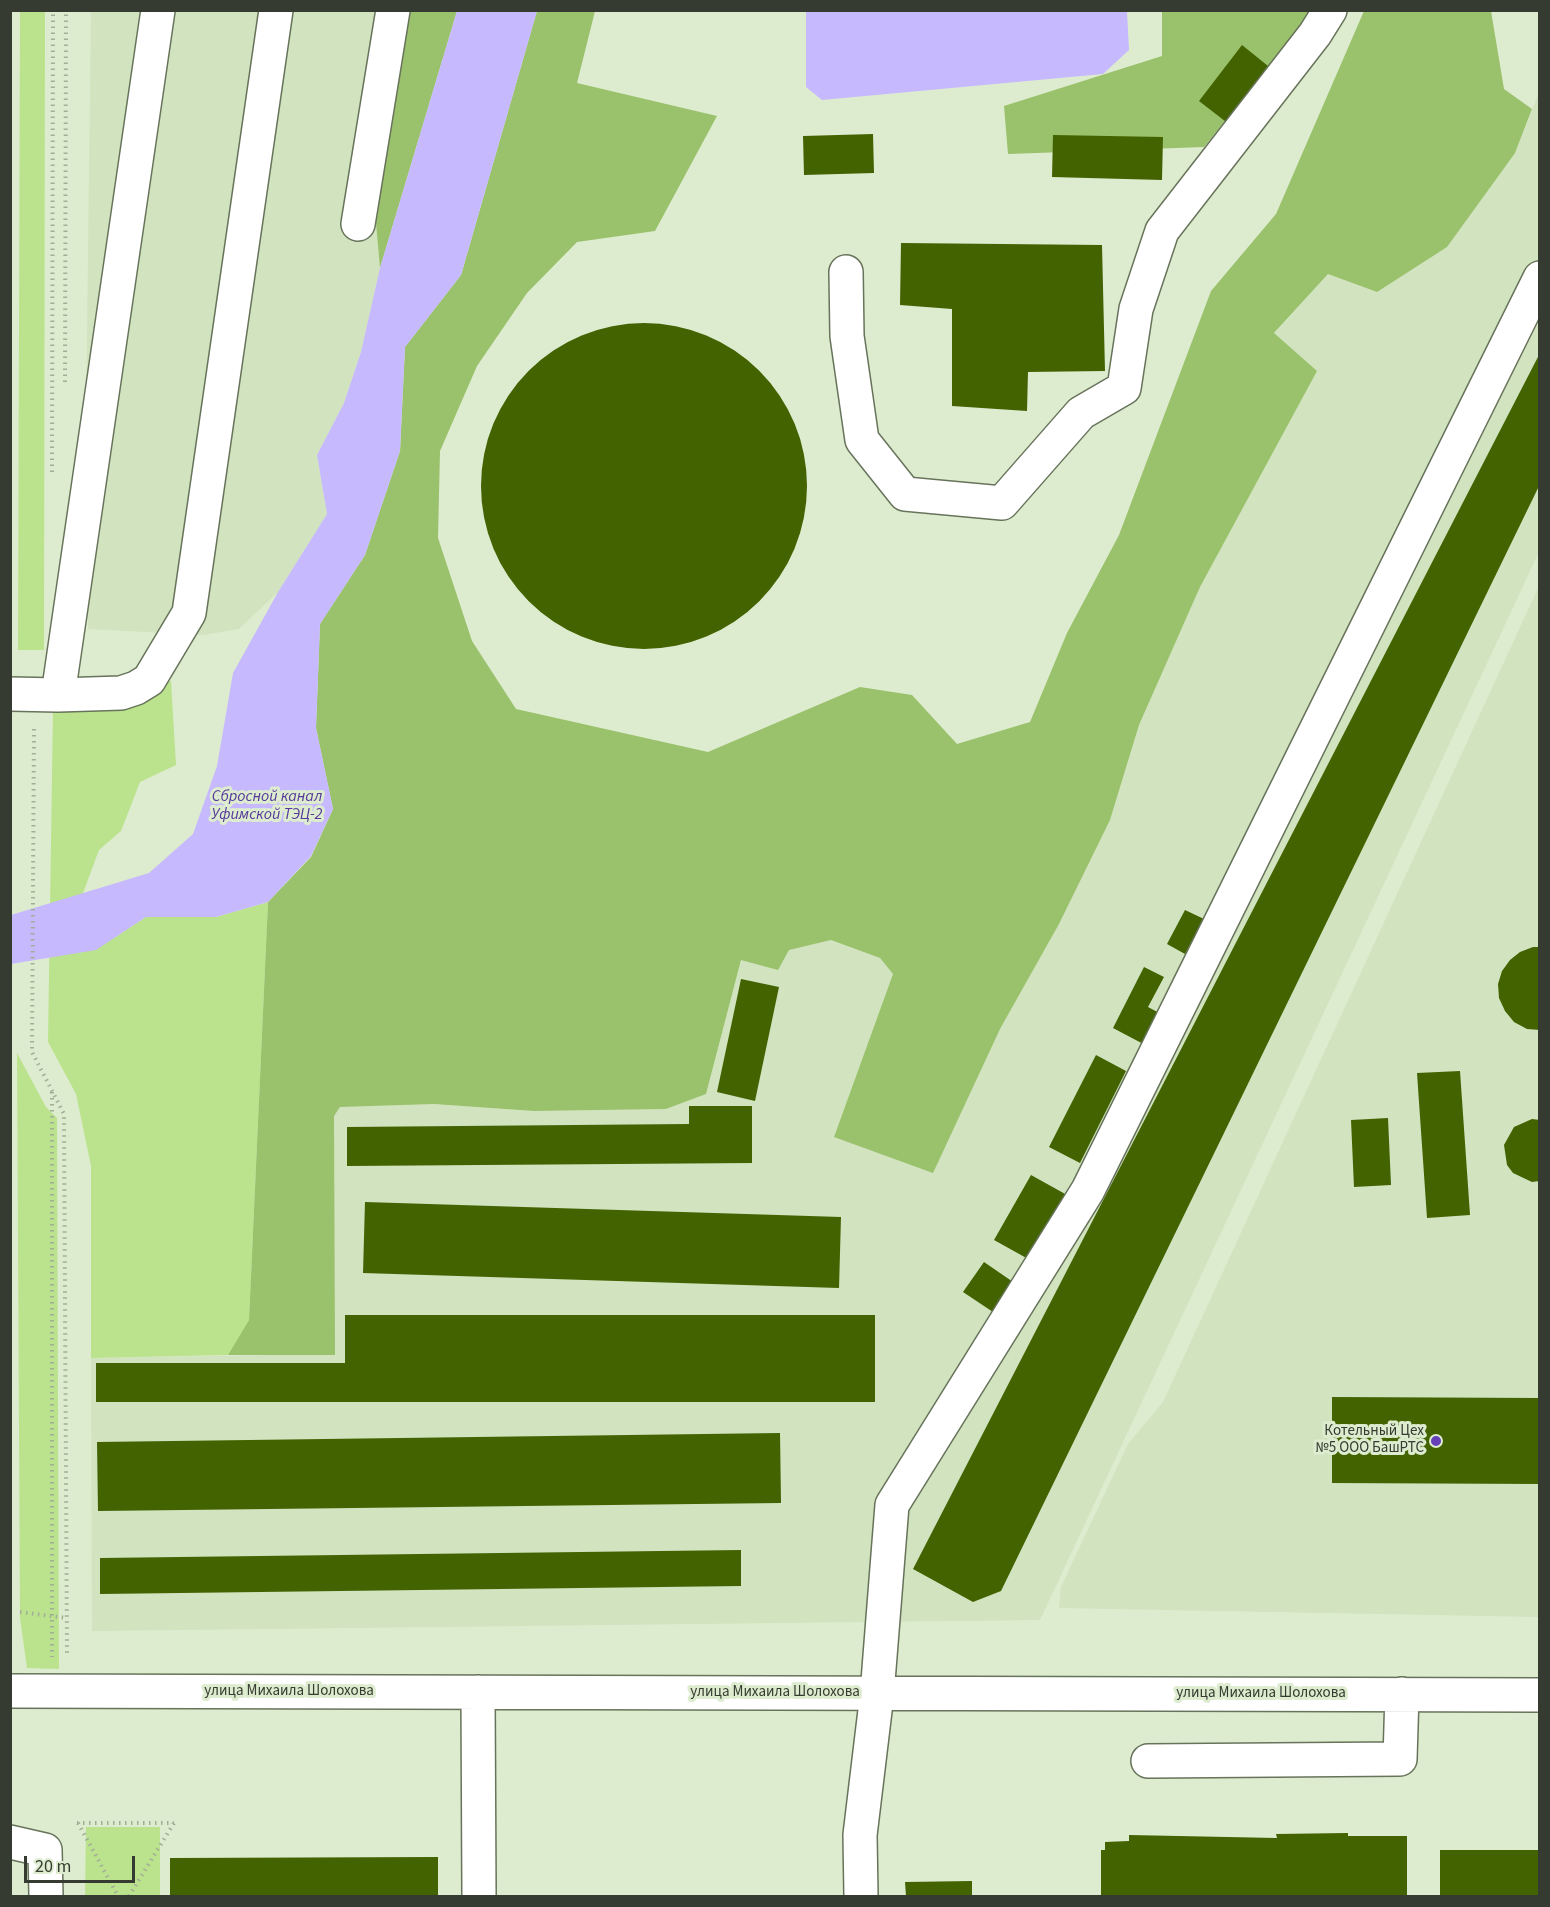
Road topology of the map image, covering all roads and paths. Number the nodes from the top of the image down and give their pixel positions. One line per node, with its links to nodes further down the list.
1 (53, 10): 11 (path)
2 (66, 10): 10 (path)
3 (158, 10): 12 (street)
4 (276, 10): 12 (street)
5 (393, 10): 7 (street)
6 (1330, 10): 8 (street)
7 (358, 224)
8 (846, 272)
9 (1539, 278): 20 (street)
10 (65, 393)
11 (52, 476)
12 (34, 694): 13 (path)
13 (51, 1089): 15 (path); 16 (path)
14 (20, 1612): 15 (path)
15 (51, 1616): 16 (path); 17 (path)
16 (67, 1618): 17 (path)
17 (59, 1678): 18 (street, улица Михаила Шолохова); 19 (street, улица Михаила Шолохова)
18 (10, 1691)
19 (478, 1692): 20 (street, улица Михаила Шолохова); 28 (street)
20 (877, 1694): 21 (street, улица Михаила Шолохова); 29 (street)
21 (1402, 1694): 22 (street, улица Михаила Шолохова); 23 (street)
22 (1539, 1695)
23 (1148, 1761)
24 (10, 1842): 25 (street)
25 (46, 1896)
26 (118, 1896): 27 (path)
27 (129, 1896)
28 (479, 1896)
29 (861, 1896)

